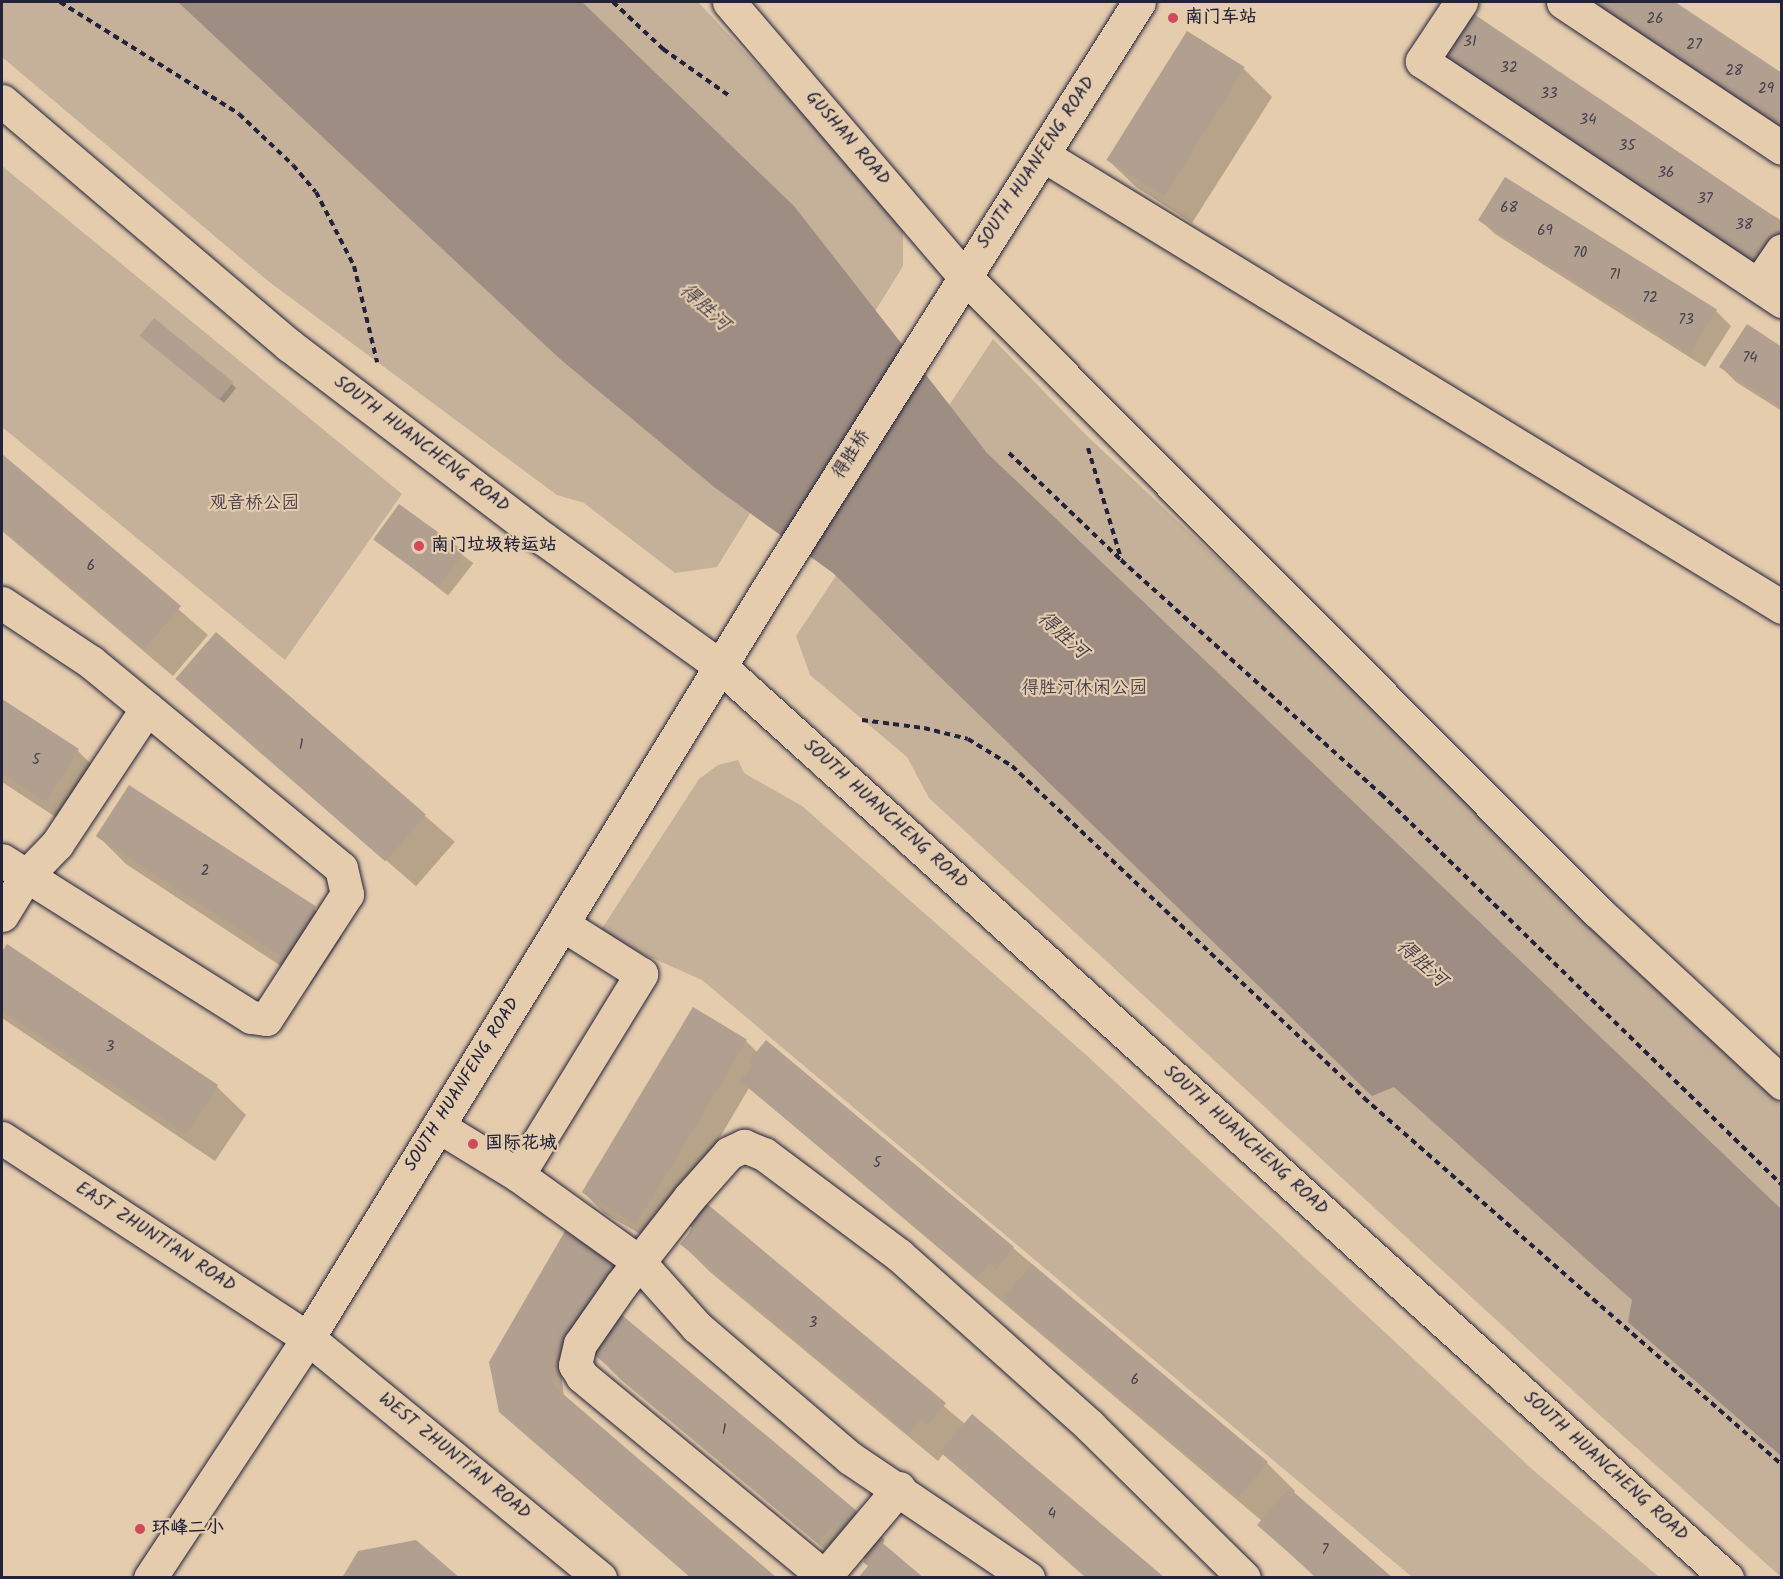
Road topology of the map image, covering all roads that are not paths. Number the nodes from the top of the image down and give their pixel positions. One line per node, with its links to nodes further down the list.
1 (729, 2): 9 (main road, GUSHAN ROAD)
2 (1139, 2): 7 (main road, SOUTH HUANFENG ROAD)
3 (1461, 2): 10 (main road)
4 (1563, 2): 6 (main road)
5 (2, 101): 15 (main road, SOUTH HUANCHENG ROAD)
6 (1782, 148)
7 (1043, 154): 9 (main road, SOUTH HUANFENG ROAD); 14 (main road)
8 (1782, 250): 10 (main road)
9 (964, 276): 11 (main road, SOUTH HUANFENG ROAD); 20 (main road, GUSHAN ROAD)
10 (1770, 293)
11 (934, 324): 12 (main road, 得胜桥)
12 (769, 587): 15 (main road, SOUTH HUANFENG ROAD)
13 (2, 603): 16 (main road)
14 (1782, 608)
15 (720, 666): 19 (main road, SOUTH HUANFENG ROAD); 32 (main road, SOUTH HUANCHENG ROAD)
16 (147, 708): 17 (main road); 17 (main road)
17 (14, 868): 18 (main road)
18 (2, 915)
19 (562, 924): 21 (main road, SOUTH HUANFENG ROAD); 23 (main road)
20 (1782, 1083)
21 (438, 1126): 23 (main road); 25 (main road, SOUTH HUANFENG ROAD)
22 (2, 1138): 25 (main road, EAST ZHUNTI'AN ROAD)
23 (518, 1175): 24 (main road)
24 (639, 1262): 26 (main road); 27 (main road); 31 (main road)
25 (308, 1338): 28 (main road, SOUTH HUANFENG ROAD); 29 (main road, WEST ZHUNTI'AN ROAD)
26 (899, 1488): 27 (main road); 30 (main road)
27 (825, 1577)
28 (150, 1578)
29 (600, 1578)
30 (1028, 1578)
31 (1244, 1578)
32 (1727, 1578)

